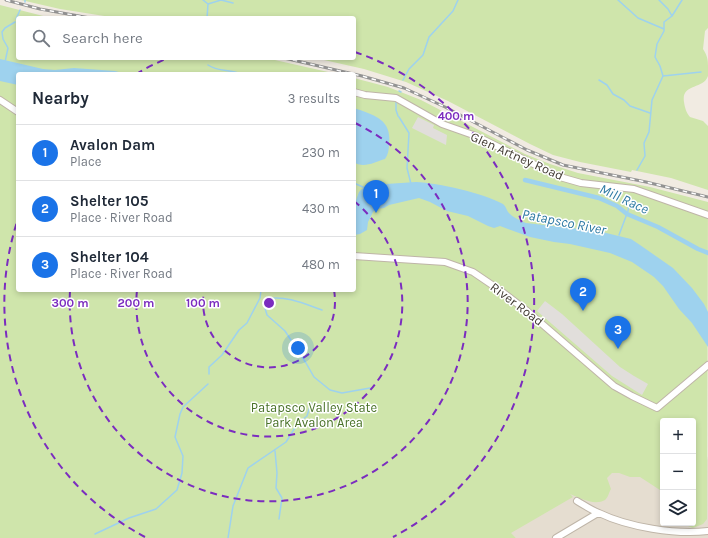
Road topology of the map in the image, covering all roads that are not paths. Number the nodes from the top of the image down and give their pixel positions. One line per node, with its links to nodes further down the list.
1 (356, 93): 4 (street, Glen Artney Road)
2 (0, 100): 3 (street)
3 (16, 111)
4 (708, 215)
5 (356, 256): 6 (street, River Road)
6 (708, 365)
7 (577, 501): 8 (street)
8 (598, 513): 9 (street); 10 (street)
9 (708, 531)
10 (556, 538)

